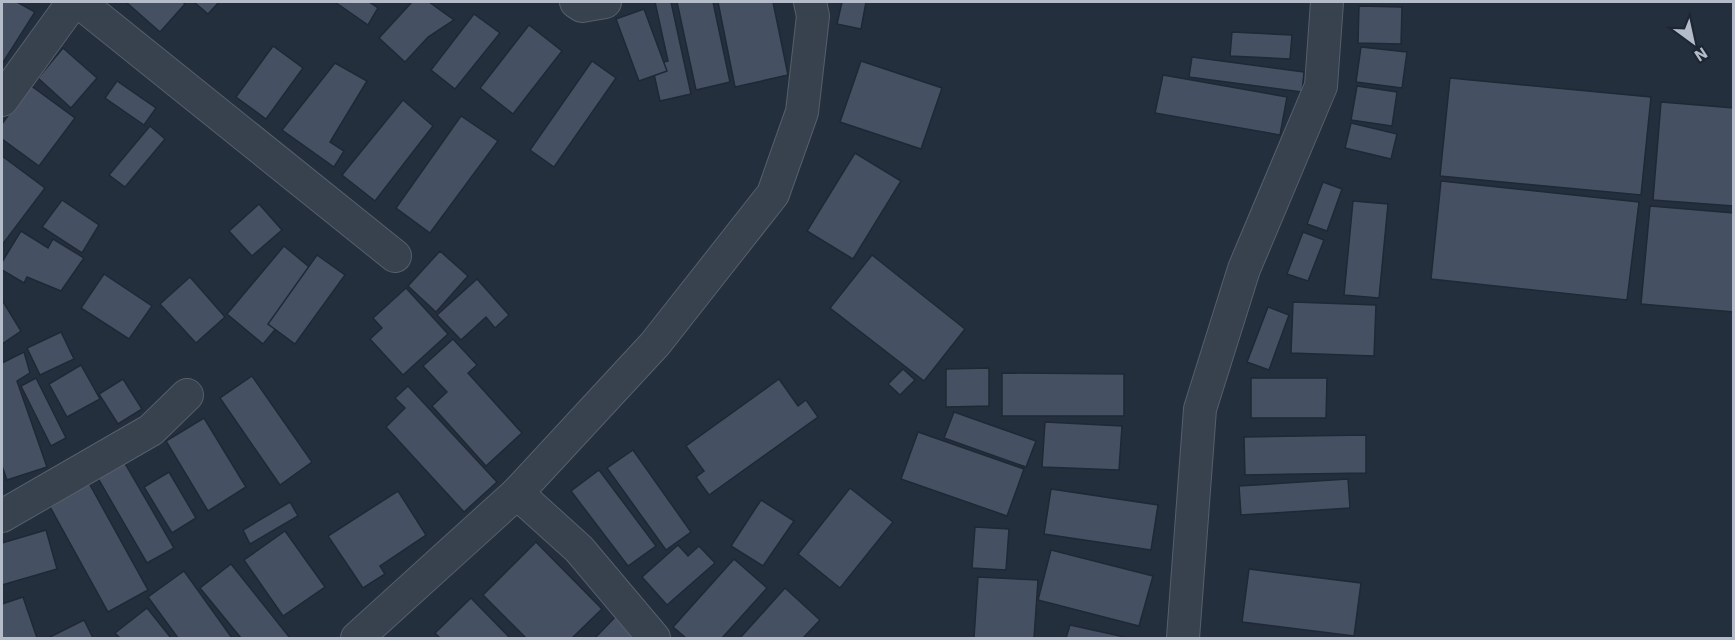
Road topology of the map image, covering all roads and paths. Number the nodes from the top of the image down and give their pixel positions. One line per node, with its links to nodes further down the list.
1 (73, 2): 7 (street)
2 (80, 2): 8 (street)
3 (576, 2): 4 (street)
4 (605, 2)
5 (810, 2): 10 (street)
6 (1327, 2): 14 (street)
7 (2, 100)
8 (395, 256)
9 (187, 395): 11 (street)
10 (517, 493): 12 (street); 13 (street)
11 (2, 516)
12 (357, 639)
13 (654, 639)
14 (1183, 639)

